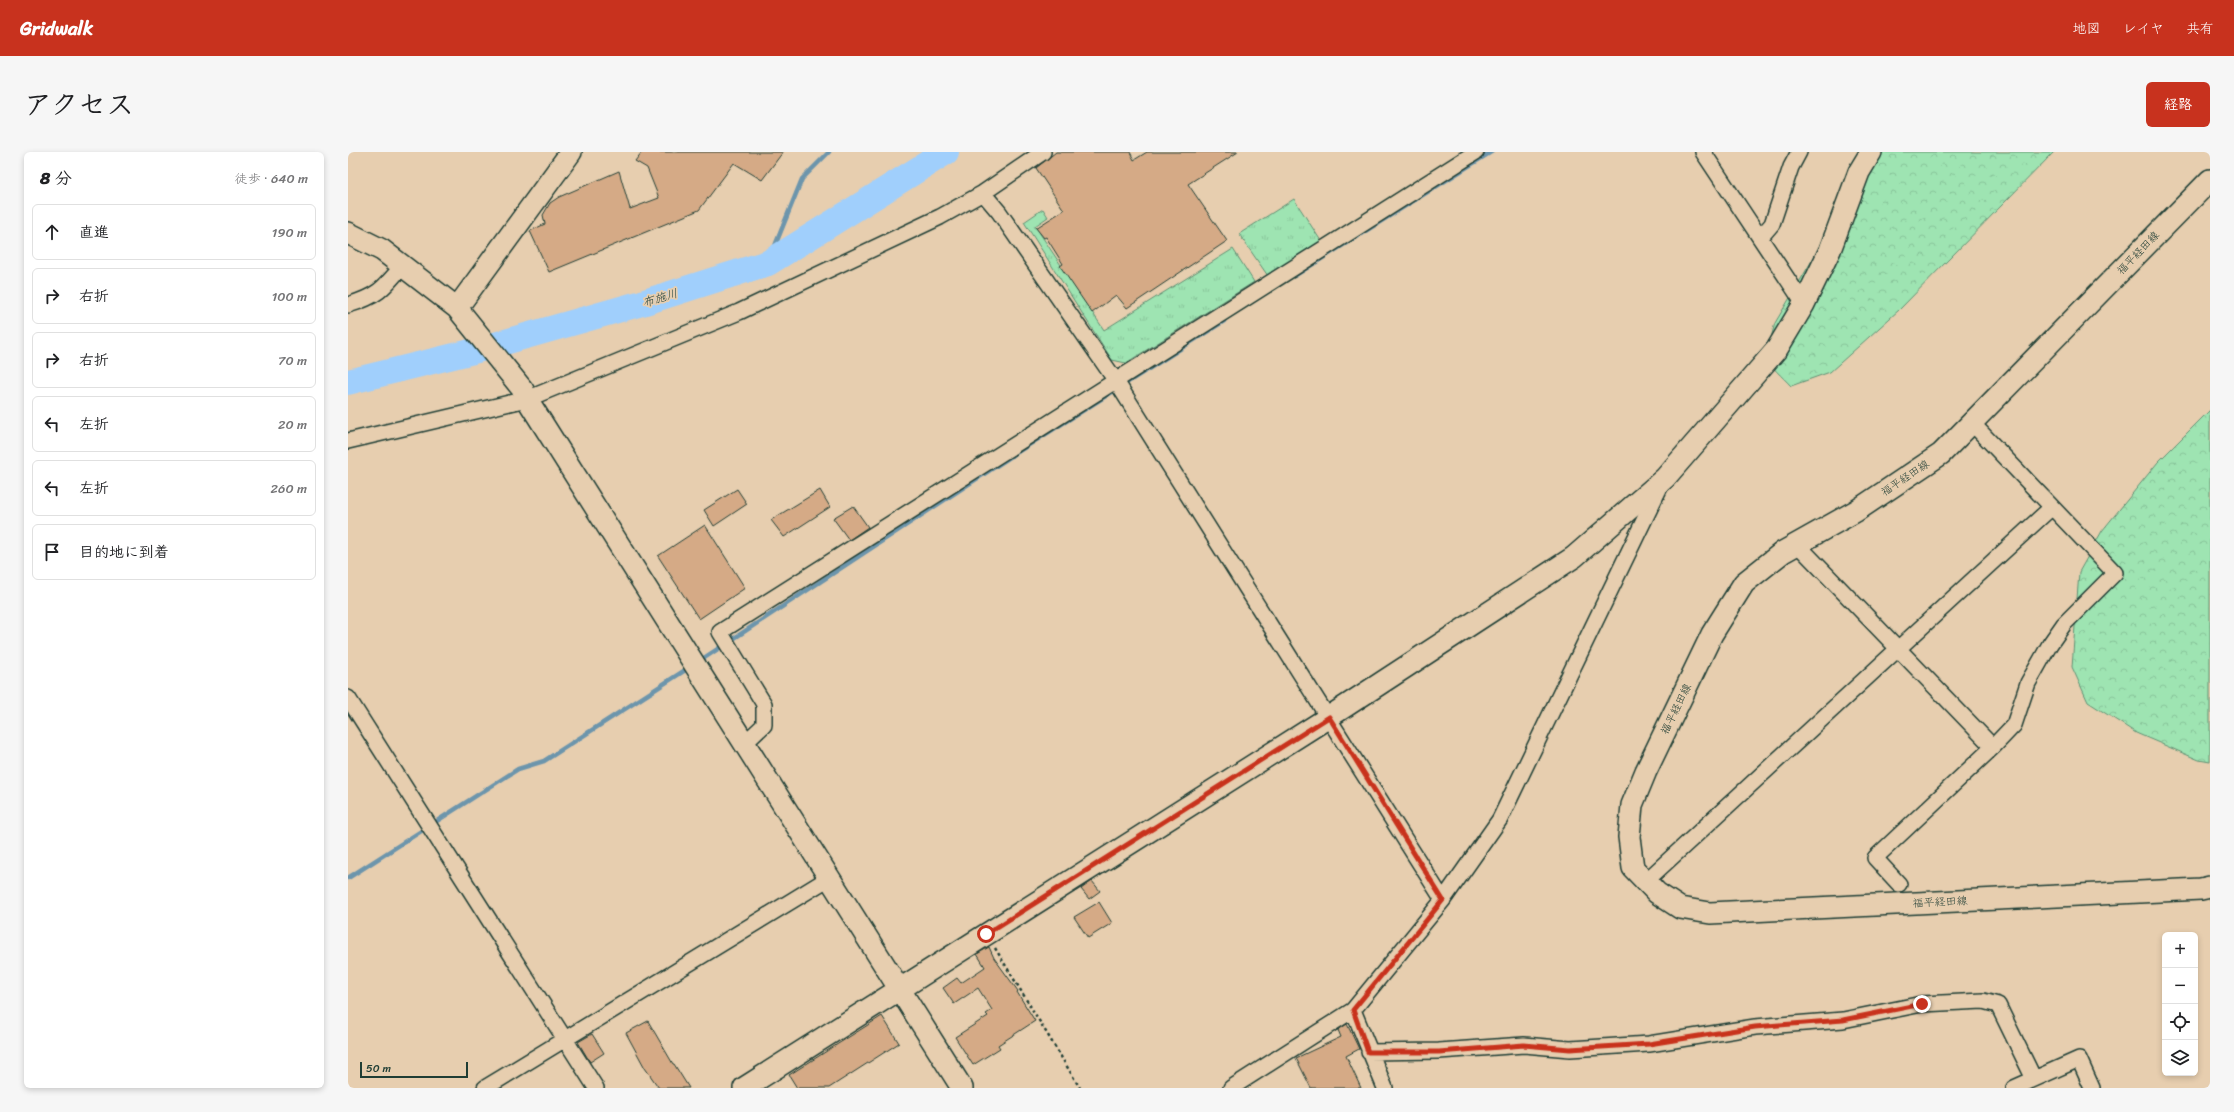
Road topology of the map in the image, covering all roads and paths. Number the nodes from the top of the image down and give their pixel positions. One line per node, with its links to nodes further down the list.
1 (571, 152): 14 (street)
2 (1043, 152): 8 (street)
3 (1476, 152): 15 (street)
4 (1703, 152): 10 (street)
5 (1799, 152): 10 (street)
6 (1871, 152): 12 (street)
7 (2210, 180): 17 (street, 福平経田線)
8 (984, 193): 15 (street); 16 (street)
9 (348, 233): 11 (street)
10 (1760, 238): 12 (street)
11 (402, 266): 13 (street); 14 (street)
12 (1804, 304): 19 (street)
13 (348, 306)
14 (457, 308): 16 (street)
15 (1116, 381): 24 (street); 25 (street)
16 (525, 395): 18 (street); 25 (street)
17 (1972, 423): 20 (street); 21 (street, 福平経田線)
18 (348, 441)
19 (1665, 478): 24 (street); 31 (street)
20 (2052, 507): 22 (street); 26 (street)
21 (1797, 544): 22 (street); 28 (street, 福平経田線)
22 (1899, 650): 26 (street); 28 (street)
23 (348, 698): 35 (street)
24 (1329, 717): 31 (street); 32 (street)
25 (745, 743): 27 (street)
26 (1993, 747): 29 (street)
27 (829, 878): 33 (street); 35 (street)
28 (1646, 881): 30 (street, 福平経田線)
29 (1899, 884)
30 (2210, 887)
31 (1443, 900): 34 (street)
32 (986, 934): 33 (street); 42 (path)
33 (898, 990): 40 (street); 41 (street)
34 (1353, 1010): 36 (street); 43 (street)
35 (564, 1038): 38 (street); 39 (street)
36 (1368, 1052): 37 (street); 44 (street)
37 (2034, 1079): 45 (street); 46 (street)
38 (485, 1088)
39 (596, 1088)
40 (744, 1088)
41 (962, 1088)
42 (1080, 1088)
43 (1231, 1088)
44 (1385, 1088)
45 (2014, 1088)
46 (2092, 1088)

